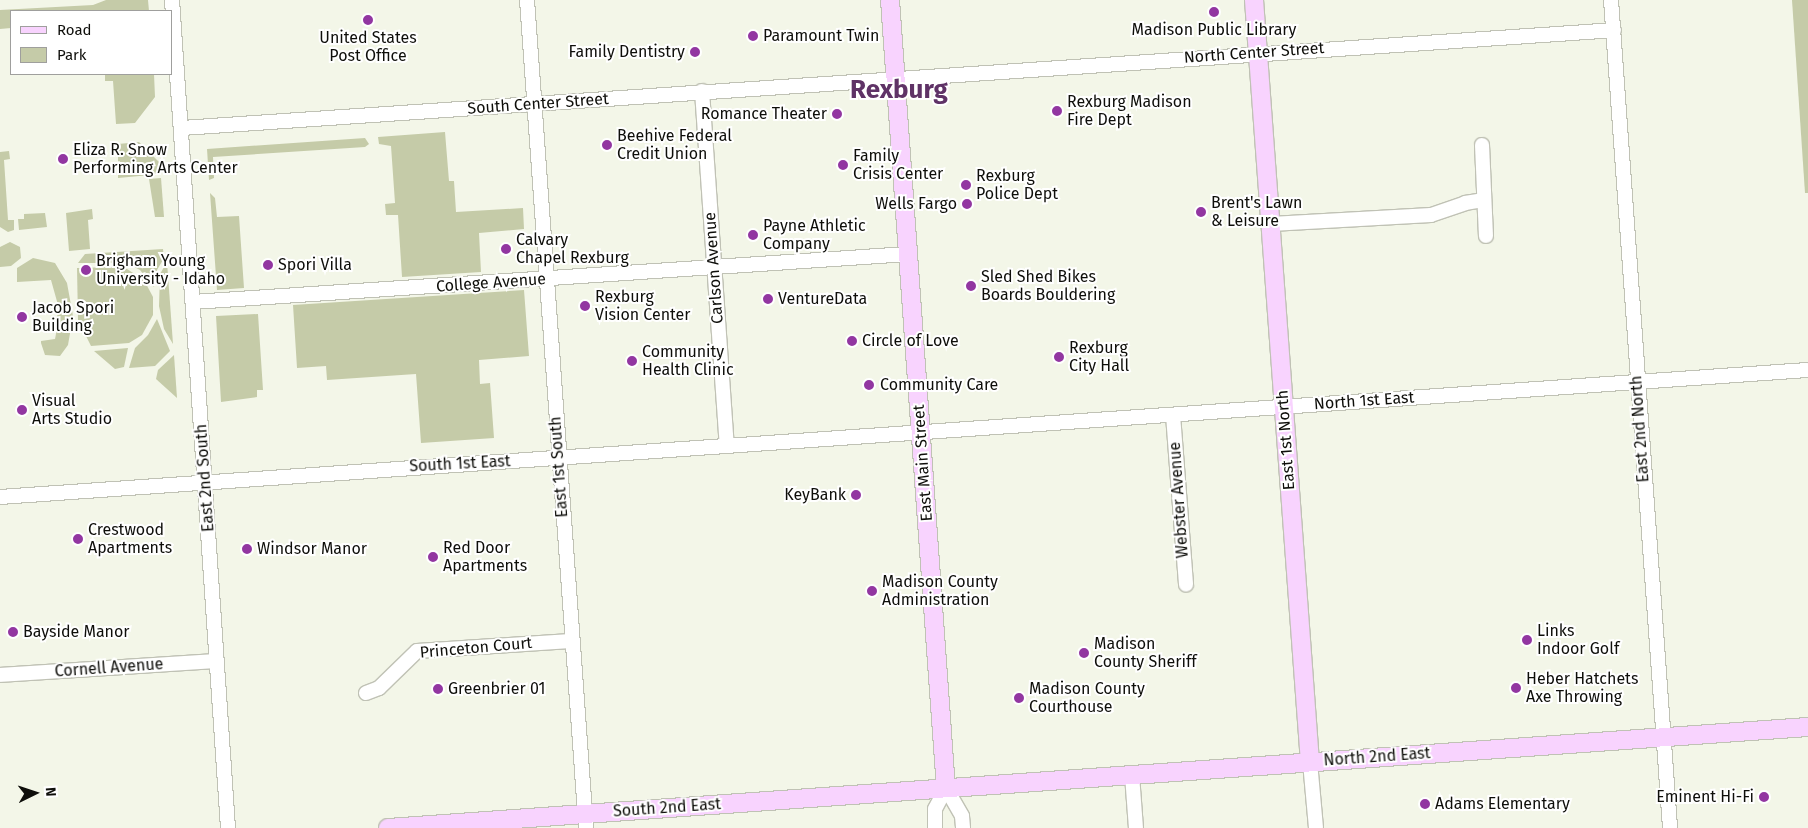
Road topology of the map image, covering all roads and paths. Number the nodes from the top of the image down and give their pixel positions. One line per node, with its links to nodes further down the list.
1 (172, 0): 11 (street, East 2nd South)
2 (527, 0): 10 (street, East 1st South)
3 (890, 0): 8 (main road, East Main Street)
4 (1254, 0): 7 (main road, East 1st North)
5 (1611, 0): 6 (street, East 2nd North)
6 (1614, 30): 7 (street, North Center Street); 21 (street, East 2nd North)
7 (1258, 53): 8 (street, North Center Street); 14 (main road, East 1st North)
8 (895, 78): 9 (street, South Center Street); 16 (main road, East Main Street)
9 (702, 91): 10 (street, South Center Street); 17 (street, Carlson Avenue)
10 (535, 105): 11 (street, South Center Street); 18 (street, East 1st South)
11 (182, 128): 19 (street, East 2nd South)
12 (1482, 145): 13 (street)
13 (1483, 200): 14 (street); 15 (street)
14 (1271, 224): 22 (main road, East 1st North)
15 (1486, 236)
16 (908, 254): 17 (street, College Avenue); 24 (main road, East Main Street)
17 (714, 268): 18 (street, College Avenue); 25 (street, Carlson Avenue)
18 (547, 279): 19 (street, College Avenue); 26 (street, East 1st South)
19 (193, 302): 27 (street, East 2nd South)
20 (1808, 370): 21 (street, North 1st East)
21 (1638, 382): 22 (street, North 1st East); 35 (street, East 2nd North)
22 (1284, 406): 23 (street, North 1st East); 36 (main road, East 1st North)
23 (1173, 415): 24 (street, North 1st East); 29 (street, Webster Avenue)
24 (920, 433): 25 (street, South 1st East); 38 (main road, East Main Street)
25 (727, 445): 26 (street, South 1st East)
26 (558, 458): 27 (street, South 1st East); 30 (street, East 1st South)
27 (205, 482): 28 (street, South 1st East); 31 (street, East 2nd South)
28 (0, 497)
29 (1186, 585)
30 (571, 641): 33 (street, Princeton Court); 39 (street, East 1st South)
31 (217, 661): 32 (street, Cornell Avenue); 40 (street, East 2nd South)
32 (0, 675)
33 (366, 693)
34 (1808, 727): 35 (main road, North 2nd East)
35 (1662, 737): 36 (main road, North 2nd East); 46 (street, East 2nd North)
36 (1310, 762): 37 (main road, North 2nd East); 45 (street, East 1st North)
37 (1132, 774): 38 (main road, North 2nd East); 44 (street)
38 (946, 788): 39 (main road, South 2nd East); 42 (street); 43 (street, East Main Street)
39 (586, 821): 41 (main road, South 2nd East)
40 (228, 828)
41 (388, 828)
42 (935, 828)
43 (963, 828)
44 (1136, 828)
45 (1316, 828)
46 (1670, 828)

